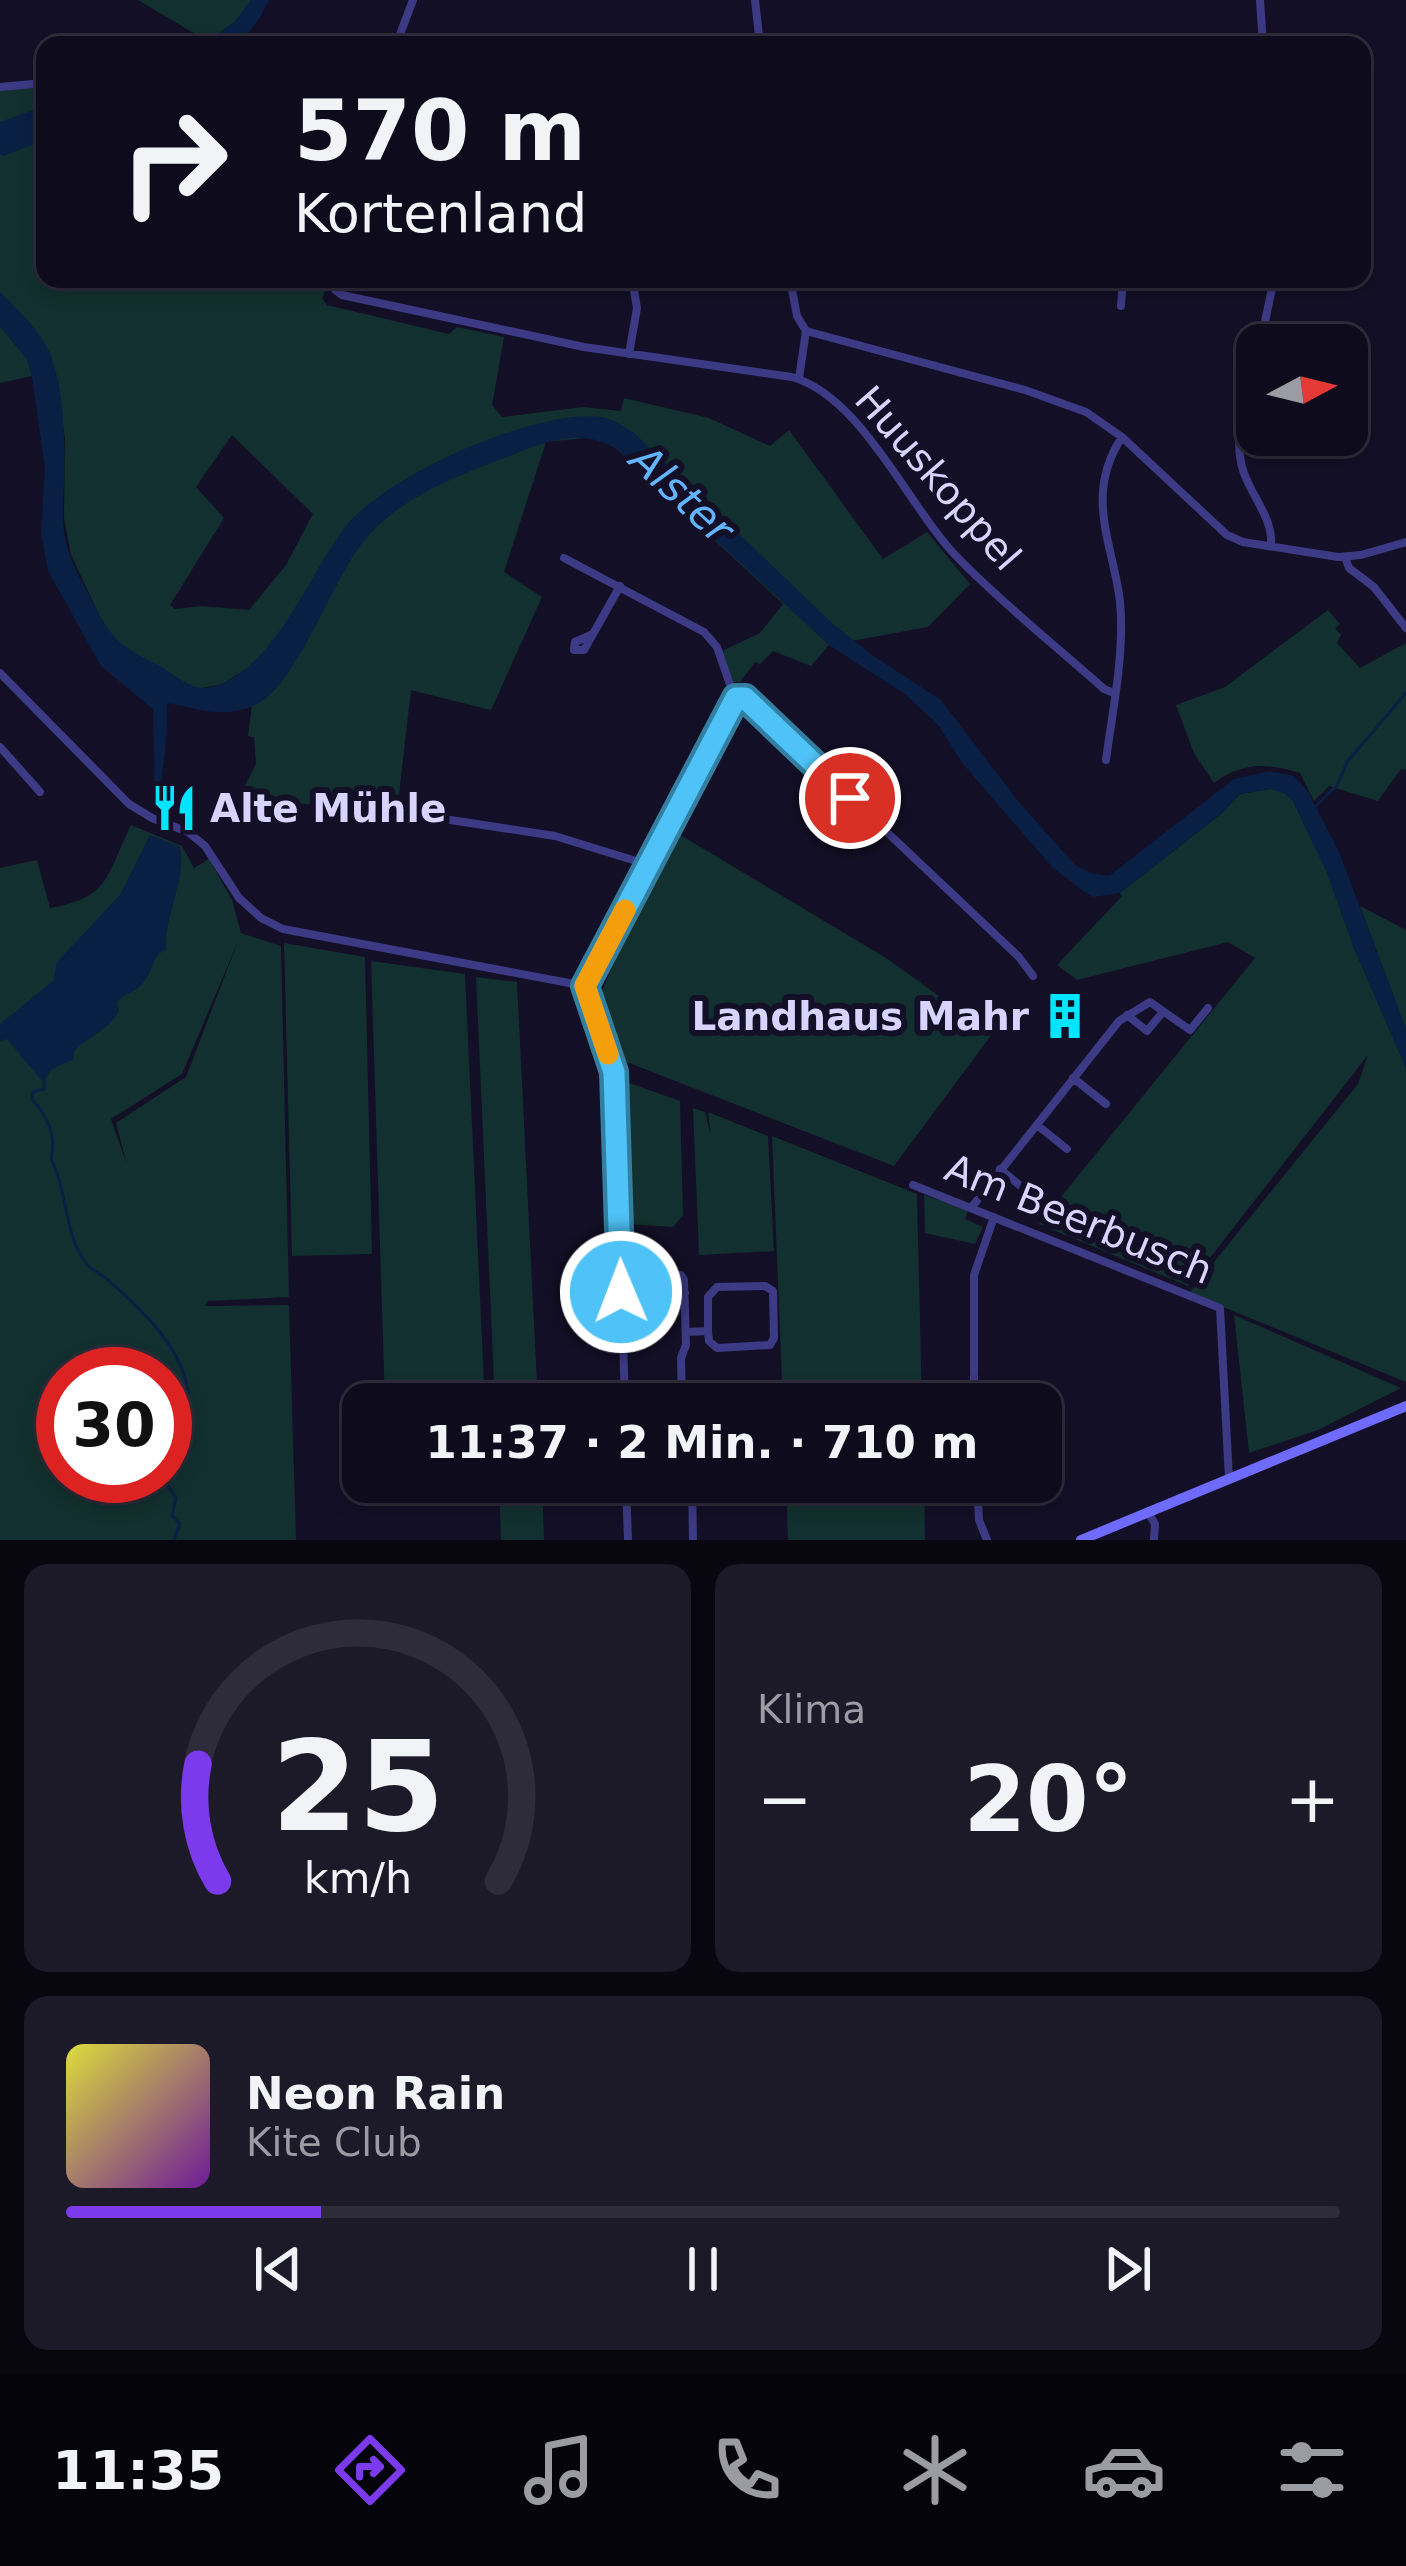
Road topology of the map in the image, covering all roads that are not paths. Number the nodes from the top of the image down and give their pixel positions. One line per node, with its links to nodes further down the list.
1 (413, 0): 4 (street)
2 (755, 0): 5 (street)
3 (1260, 0): 6 (street)
4 (399, 36)
5 (759, 36)
6 (1262, 36)
7 (33, 84): 8 (street)
8 (0, 87)
9 (338, 288): 17 (street, Huuskoppel)
10 (634, 288): 17 (street)
11 (791, 288): 16 (street)
12 (1122, 288): 14 (street)
13 (1272, 288): 15 (street)
14 (1121, 307)
15 (1264, 324)
16 (806, 331): 18 (street); 19 (street)
17 (628, 354): 18 (street, Huuskoppel)
18 (799, 378): 29 (street, Huuskoppel)
19 (1122, 437): 22 (street); 29 (street)
20 (1241, 456): 22 (street)
21 (1406, 542): 23 (street)
22 (1271, 545): 23 (street)
23 (1346, 557): 26 (street)
24 (564, 558): 25 (street)
25 (620, 586): 27 (street); 30 (street)
26 (1406, 628)
27 (593, 634)
28 (0, 673): 37 (street)
29 (1114, 693): 32 (street)
30 (737, 698): 35 (street); 36 (street)
31 (0, 747): 33 (street)
32 (1106, 760)
33 (40, 792)
34 (398, 812): 35 (street)
35 (649, 865): 37 (street)
36 (1033, 976)
37 (585, 986): 53 (street)
38 (1208, 1008): 39 (street)
39 (1162, 1012): 40 (street); 40 (street)
40 (1126, 1016): 41 (street)
41 (1073, 1078): 42 (street); 43 (street)
42 (1106, 1104)
43 (1037, 1125): 44 (street); 45 (street)
44 (1067, 1149)
45 (1000, 1169): 47 (street); 48 (street)
46 (913, 1186): 48 (street, Am Beerbusch)
47 (1029, 1193)
48 (971, 1208): 49 (street, Am Beerbusch)
49 (994, 1217): 55 (street); 57 (street, Am Beerbusch)
50 (685, 1293): 52 (street)
51 (708, 1331): 51 (street); 52 (street)
52 (686, 1332): 54 (street)
53 (624, 1383)
54 (682, 1383)
55 (974, 1383)
56 (1406, 1406): 57 (street)
57 (1229, 1479): 61 (street)
58 (627, 1503): 62 (street)
59 (692, 1503): 63 (street)
60 (978, 1503): 64 (street)
61 (1148, 1512): 65 (street); 66 (street)
62 (628, 1540)
63 (693, 1540)
64 (987, 1540)
65 (1081, 1540)
66 (1154, 1540)

